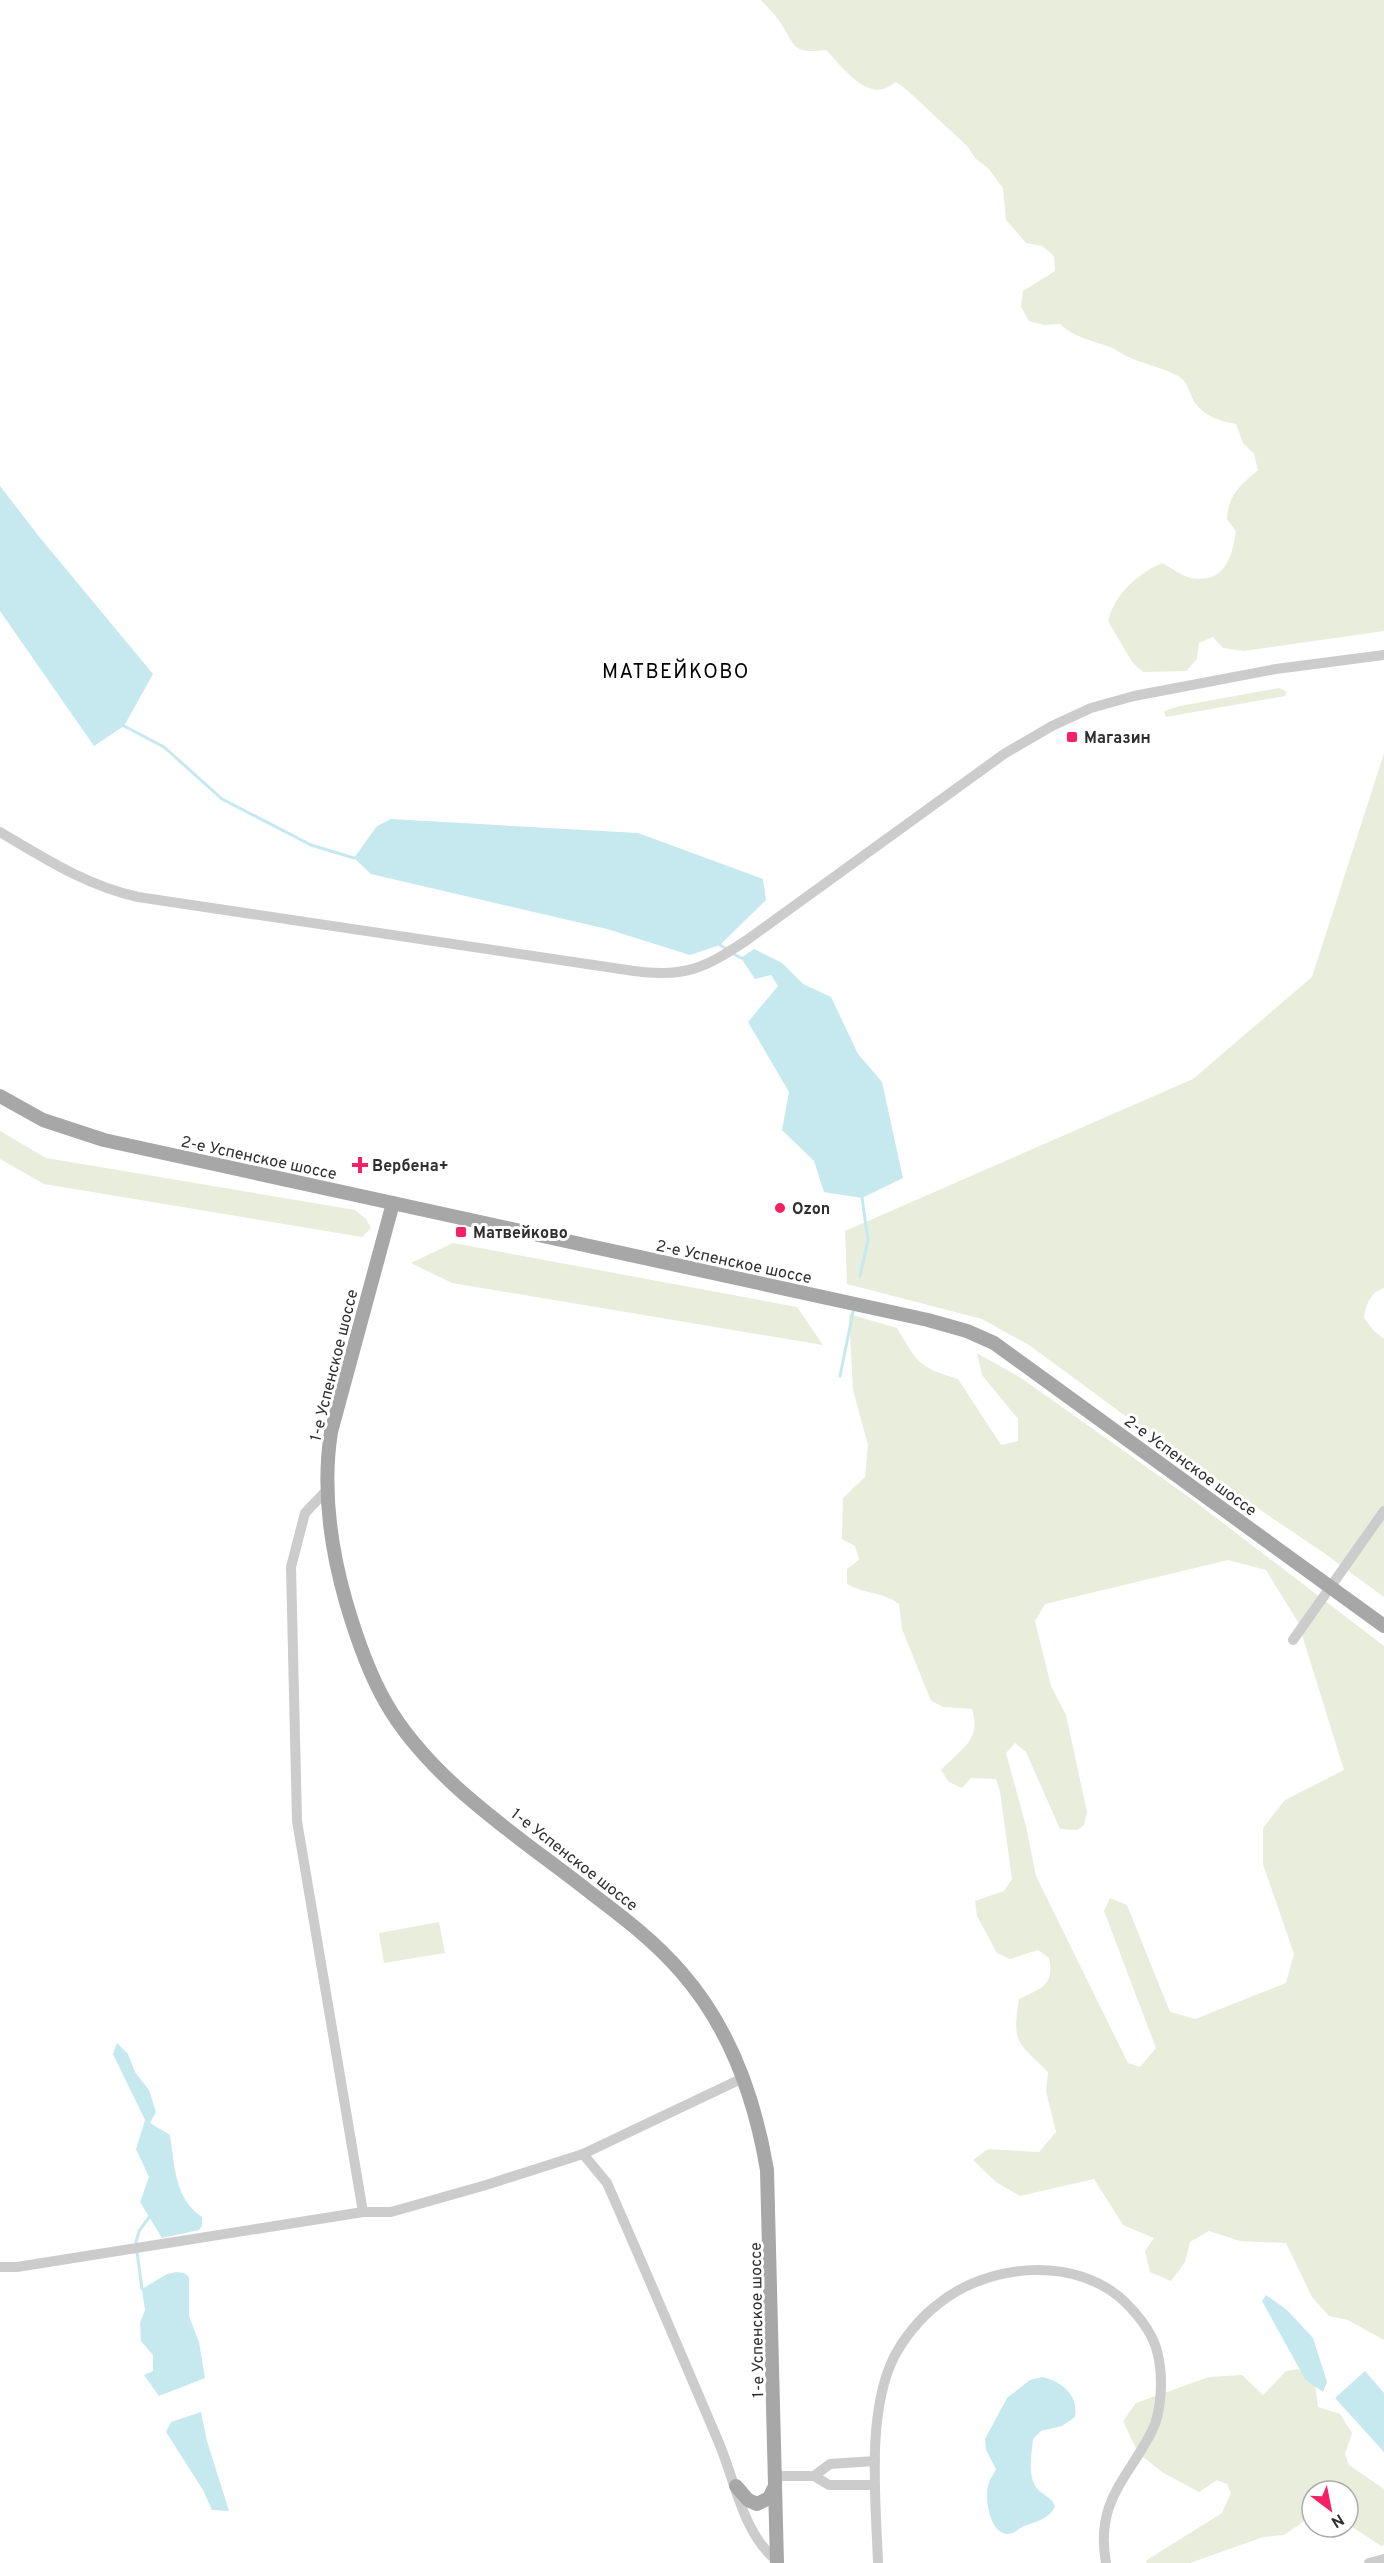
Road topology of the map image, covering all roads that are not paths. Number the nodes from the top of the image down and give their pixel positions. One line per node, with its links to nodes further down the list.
1 (1384, 654): 2 (street)
2 (0, 832)
3 (0, 1096): 4 (main road, 2-е Успенское шоссе)
4 (393, 1203): 5 (main road, 1-е Успенское шоссе); 7 (main road, 2-е Успенское шоссе)
5 (326, 1491): 10 (main road, 1-е Успенское шоссе); 12 (street)
6 (1384, 1511): 7 (street)
7 (1330, 1586): 8 (main road, 2-е Успенское шоссе); 9 (street)
8 (1384, 1626)
9 (1293, 1640)
10 (743, 2078): 11 (street); 16 (main road, 1-е Успенское шоссе)
11 (583, 2154): 12 (street); 18 (street)
12 (363, 2212): 13 (street)
13 (0, 2267)
14 (875, 2461): 15 (street); 17 (street); 22 (street)
15 (814, 2475): 16 (street); 17 (street)
16 (775, 2481): 18 (main road); 20 (main road, 1-е Успенское шоссе)
17 (875, 2485): 21 (street)
18 (736, 2486): 20 (street)
19 (1384, 2559): 23 (street)
20 (776, 2562)
21 (878, 2563)
22 (1106, 2563)
23 (1369, 2563)

